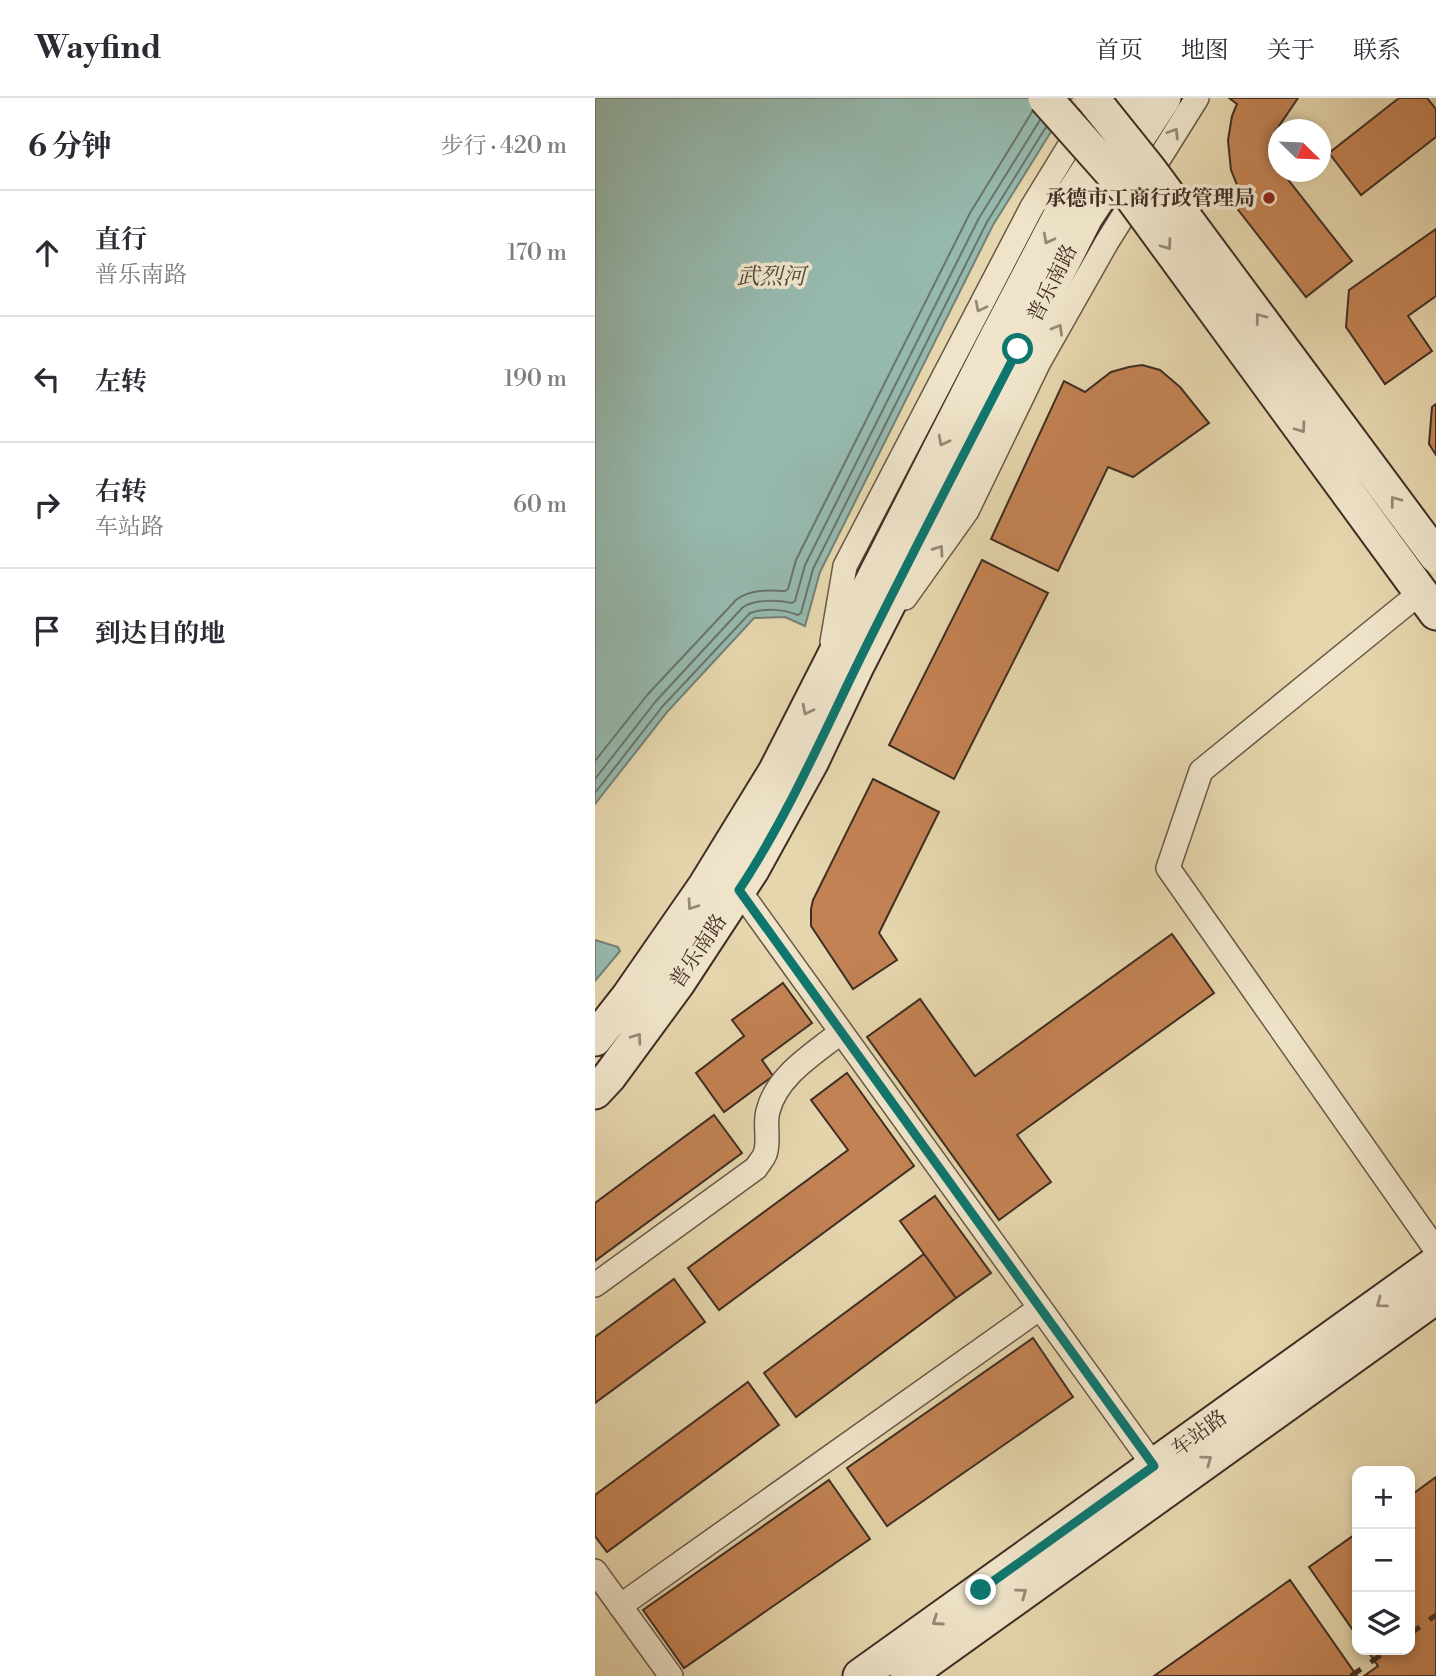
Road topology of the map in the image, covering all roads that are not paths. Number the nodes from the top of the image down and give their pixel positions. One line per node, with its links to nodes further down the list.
1 (1045, 98): 6 (main road, bridge)
2 (1135, 98): 9 (main road, 普乐南路, one-way to 9)
3 (1164, 98): 9 (main road, 普乐南路)
4 (1197, 98): 9 (street, one-way to 4)
5 (1095, 99): 6 (street); 7 (main road, one-way to 5, bridge)
6 (1077, 134): 8 (main road, one-way to 8, bridge); 9 (street, one-way to 9)
7 (1436, 556)
8 (1423, 594): 14 (street)
9 (842, 668): 10 (main road, 普乐南路); 12 (main road, 普乐南路, one-way to 12)
10 (739, 890): 11 (street); 13 (main road, 普乐南路, one-way to 10)
11 (841, 1032): 16 (street); 18 (street)
12 (595, 1039)
13 (595, 1092)
14 (1436, 1250)
15 (1436, 1263): 19 (main road, 车站路, one-way to 19)
16 (595, 1285)
17 (1436, 1297): 24 (main road, 车站路, one-way to 17)
18 (1039, 1308): 19 (street); 21 (street)
19 (1154, 1466): 23 (main road, 车站路, one-way to 23)
20 (595, 1571): 21 (street)
21 (620, 1606): 22 (street)
22 (671, 1676)
23 (860, 1676)
24 (907, 1676)

